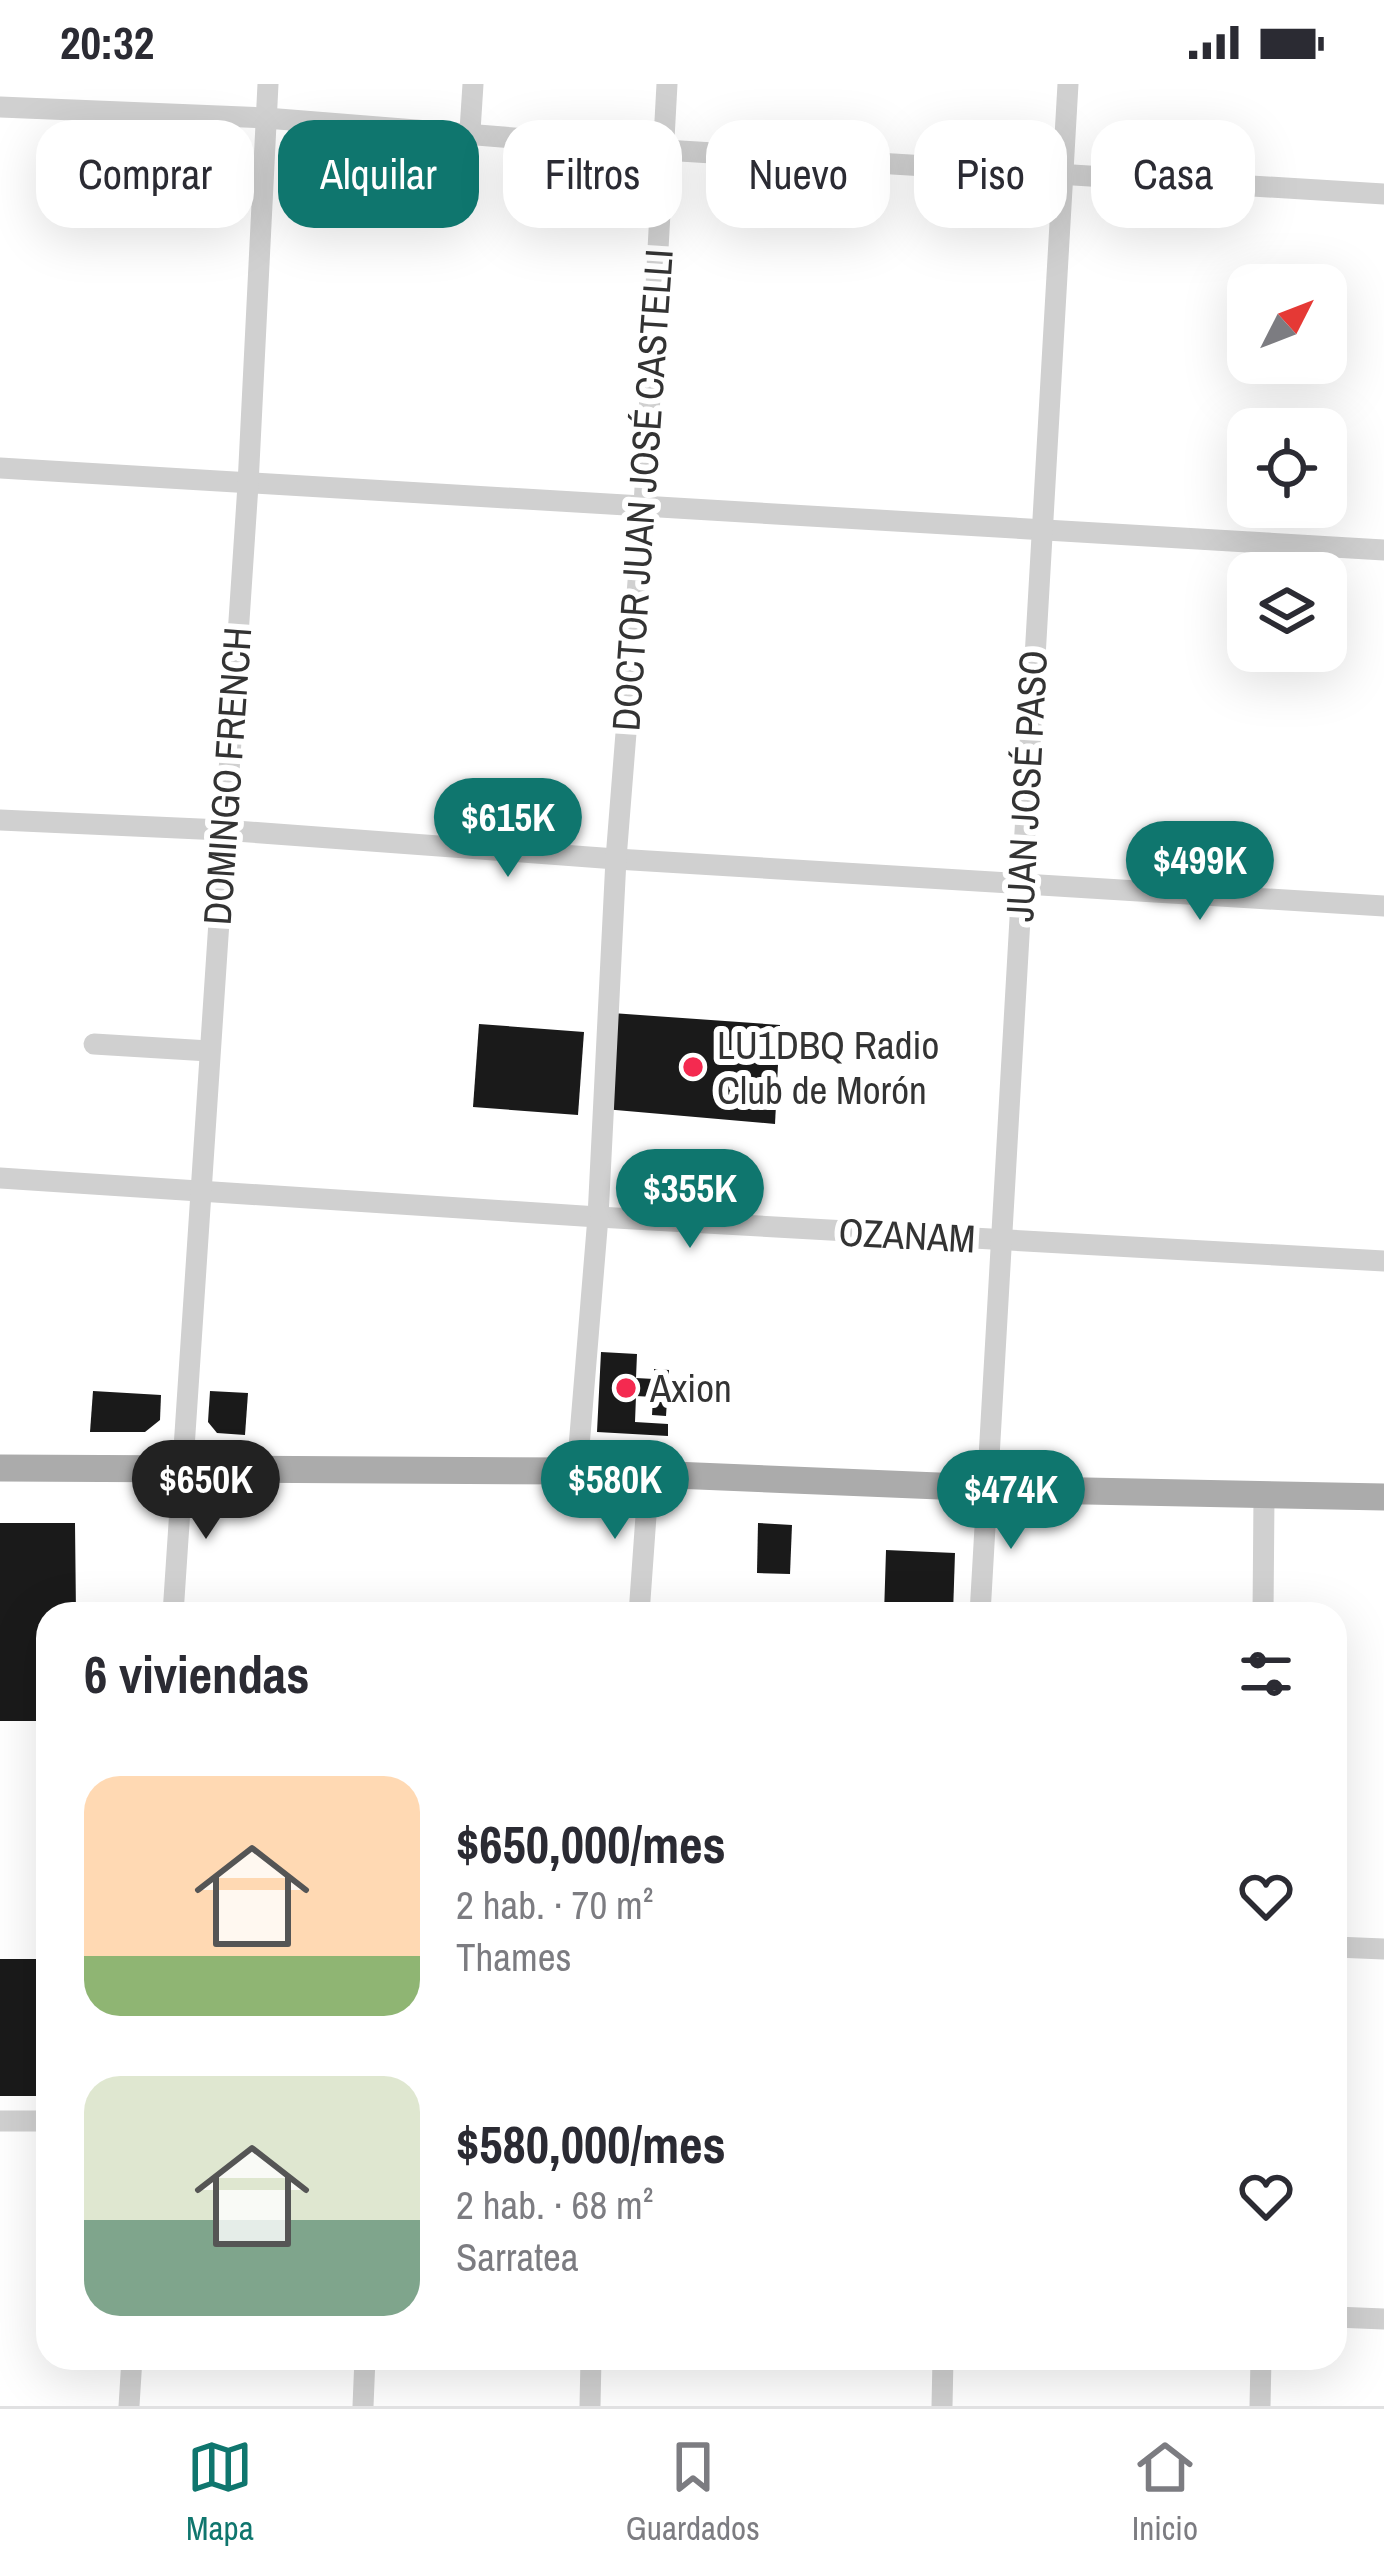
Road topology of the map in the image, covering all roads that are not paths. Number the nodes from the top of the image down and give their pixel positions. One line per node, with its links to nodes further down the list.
1 (268, 84): 6 (street, DOMINGO FRENCH)
2 (473, 84): 8 (street)
3 (668, 84): 9 (street, DOCTOR JUAN JOSÉ CASTELLI)
4 (1068, 84): 10 (street, JUAN JOSÉ PASO)
5 (0, 106): 6 (street)
6 (266, 118): 7 (street); 18 (street, DOMINGO FRENCH)
7 (297, 120)
8 (471, 120)
9 (666, 120)
10 (1066, 120)
11 (682, 151): 12 (street)
12 (914, 166)
13 (1067, 175): 14 (street)
14 (1384, 194)
15 (660, 228): 19 (street, DOCTOR JUAN JOSÉ CASTELLI)
16 (1060, 228): 20 (street, JUAN JOSÉ PASO)
17 (0, 467): 18 (street)
18 (248, 484): 19 (street); 23 (street, DOMINGO FRENCH)
19 (644, 506): 20 (street); 24 (street, DOCTOR JUAN JOSÉ CASTELLI)
20 (1041, 531): 21 (street); 25 (street, JUAN JOSÉ PASO)
21 (1384, 550)
22 (0, 820): 23 (street)
23 (222, 830): 24 (street); 28 (street, DOMINGO FRENCH)
24 (616, 859): 25 (street); 31 (street, DOCTOR JUAN JOSÉ CASTELLI)
25 (1019, 884): 26 (street); 32 (street, JUAN JOSÉ PASO)
26 (1384, 906)
27 (94, 1044): 28 (street)
28 (209, 1051): 30 (street, DOMINGO FRENCH)
29 (0, 1178): 30 (street, OZANAM)
30 (201, 1188): 31 (street, OZANAM); 34 (street, DOMINGO FRENCH)
31 (598, 1217): 32 (street, OZANAM); 36 (street, DOCTOR JUAN JOSÉ CASTELLI)
32 (1003, 1240): 33 (street, OZANAM); 38 (street, JUAN JOSÉ PASO)
33 (1384, 1261)
34 (182, 1467): 35 (main road); 36 (main road); 41 (street, DOMINGO FRENCH)
35 (0, 1468)
36 (577, 1471): 37 (main road)
37 (649, 1474): 38 (main road); 42 (street)
38 (986, 1488): 39 (main road); 43 (street, JUAN JOSÉ PASO)
39 (1264, 1496): 40 (main road); 44 (street)
40 (1384, 1497)
41 (174, 1602)
42 (640, 1602)
43 (981, 1602)
44 (1264, 1602)
45 (1347, 1947): 46 (street)
46 (1384, 1949)
47 (0, 2121): 48 (street)
48 (36, 2121)
49 (1347, 2317): 50 (street)
50 (1384, 2319)
51 (132, 2370): 56 (street)
52 (364, 2370): 57 (street)
53 (591, 2370): 58 (street)
54 (943, 2370): 59 (street)
55 (1262, 2370): 60 (street)
56 (130, 2406)
57 (363, 2406)
58 (590, 2406)
59 (942, 2406)
60 (1260, 2406)

